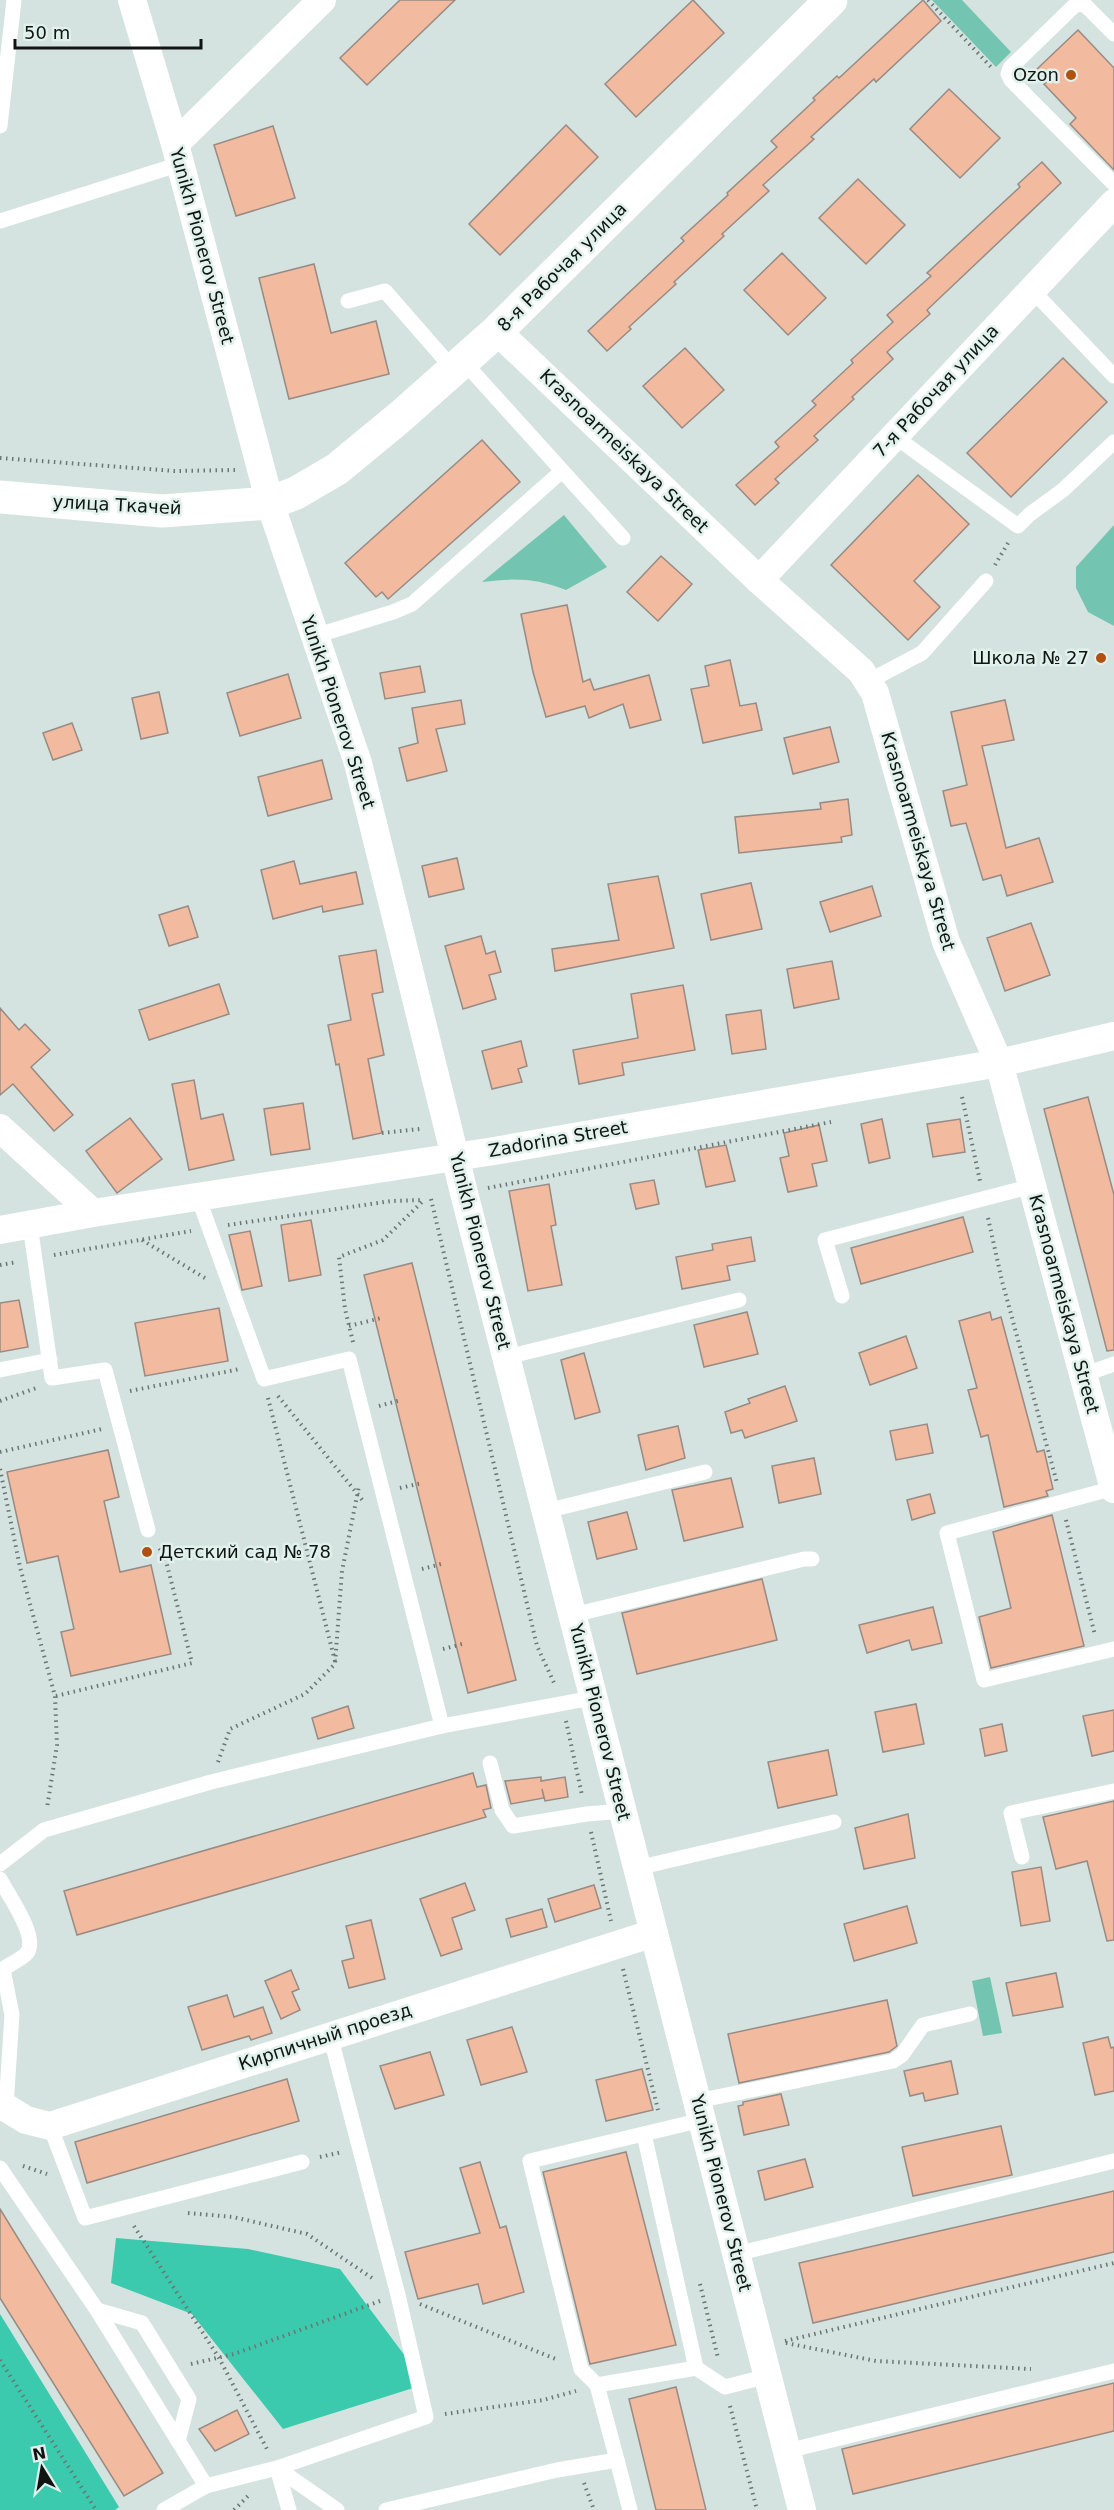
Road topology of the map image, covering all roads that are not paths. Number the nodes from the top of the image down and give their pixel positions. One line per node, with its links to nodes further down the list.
1 (14, 0): 6 (lane)
2 (132, 0): 7 (street, Yunikh Pionerov Street)
3 (322, 0): 7 (street)
4 (831, 0): 13 (street, 8-я Рабочая улица)
5 (1114, 34): 8 (lane)
6 (0, 126)
7 (178, 154): 10 (lane); 20 (street, Yunikh Pionerov Street)
8 (1114, 184)
9 (1114, 203): 11 (street, 7-я Рабочая улица)
10 (0, 221)
11 (1030, 289): 15 (lane); 16 (street, 7-я Рабочая улица)
12 (348, 301): 14 (lane)
13 (497, 331): 14 (street, 8-я Рабочая улица); 22 (street, Krasnoarmeiskaya Street)
14 (459, 365): 18 (lane); 20 (street, 8-я Рабочая улица)
15 (1114, 376)
16 (894, 436): 17 (lane); 22 (street, 7-я Рабочая улица)
17 (1114, 442)
18 (562, 471): 21 (lane); 24 (lane)
19 (0, 497): 20 (street, улица Ткачей)
20 (270, 503): 24 (street, Yunikh Pionerov Street)
21 (622, 538)
22 (759, 580): 25 (street, Krasnoarmeiskaya Street)
23 (986, 581): 25 (lane)
24 (315, 636): 29 (street, Yunikh Pionerov Street)
25 (869, 681): 27 (street, Krasnoarmeiskaya Street)
26 (1114, 1038): 27 (street, Zadorina Street)
27 (1002, 1076): 29 (street, Zadorina Street); 30 (street, Krasnoarmeiskaya Street)
28 (0, 1128): 32 (street)
29 (456, 1157): 31 (street, Zadorina Street); 37 (street, Yunikh Pionerov Street)
30 (1032, 1186): 35 (lane); 41 (street, Krasnoarmeiskaya Street)
31 (198, 1197): 32 (street, Zadorina Street); 50 (lane)
32 (93, 1213): 33 (street, Zadorina Street)
33 (30, 1225): 34 (street, Zadorina Street); 38 (lane)
34 (0, 1230)
35 (842, 1296)
36 (739, 1300): 37 (lane)
37 (507, 1357): 44 (street, Yunikh Pionerov Street)
38 (50, 1360): 40 (lane); 45 (lane)
39 (1114, 1364): 41 (lane)
40 (0, 1370)
41 (1083, 1375): 43 (street, Krasnoarmeiskaya Street)
42 (705, 1472): 44 (lane)
43 (1114, 1489): 48 (lane)
44 (546, 1511): 47 (street, Yunikh Pionerov Street)
45 (148, 1530)
46 (812, 1559): 47 (lane)
47 (573, 1615): 49 (street, Yunikh Pionerov Street)
48 (1107, 1651)
49 (592, 1698): 50 (lane); 53 (street, Yunikh Pionerov Street)
50 (442, 1726): 56 (lane)
51 (490, 1763): 53 (lane)
52 (1114, 1791): 55 (lane)
53 (623, 1812): 57 (street, Yunikh Pionerov Street)
54 (834, 1822): 57 (lane)
55 (1022, 1857)
56 (0, 1864)
57 (637, 1868): 59 (street, Yunikh Pionerov Street)
58 (0, 1880): 60 (lane)
59 (654, 1933): 62 (street, Кирпичный проезд); 64 (street, Yunikh Pionerov Street)
60 (2, 1969): 63 (lane)
61 (970, 2014): 64 (lane)
62 (330, 2035): 65 (street, Кирпичный проезд); 79 (lane)
63 (3, 2105): 65 (street)
64 (700, 2110): 66 (lane); 70 (street, Yunikh Pionerov Street)
65 (50, 2126): 68 (lane)
66 (644, 2134): 72 (lane); 75 (lane)
67 (1114, 2161): 70 (lane)
68 (302, 2162)
69 (0, 2168): 71 (lane)
70 (736, 2254): 74 (street, Yunikh Pionerov Street)
71 (98, 2310): 76 (lane); 76 (lane)
72 (696, 2368): 74 (lane); 75 (lane)
73 (1114, 2372): 77 (lane)
74 (768, 2376): 77 (street, Yunikh Pionerov Street)
75 (597, 2385): 78 (lane)
76 (178, 2441): 80 (lane)
77 (787, 2451): 86 (street, Yunikh Pionerov Street)
78 (616, 2460): 84 (lane); 85 (lane)
79 (277, 2468): 80 (lane); 82 (lane); 83 (lane)
80 (206, 2486): 81 (lane)
81 (164, 2510)
82 (289, 2510)
83 (336, 2510)
84 (386, 2510)
85 (630, 2510)
86 (802, 2510)

